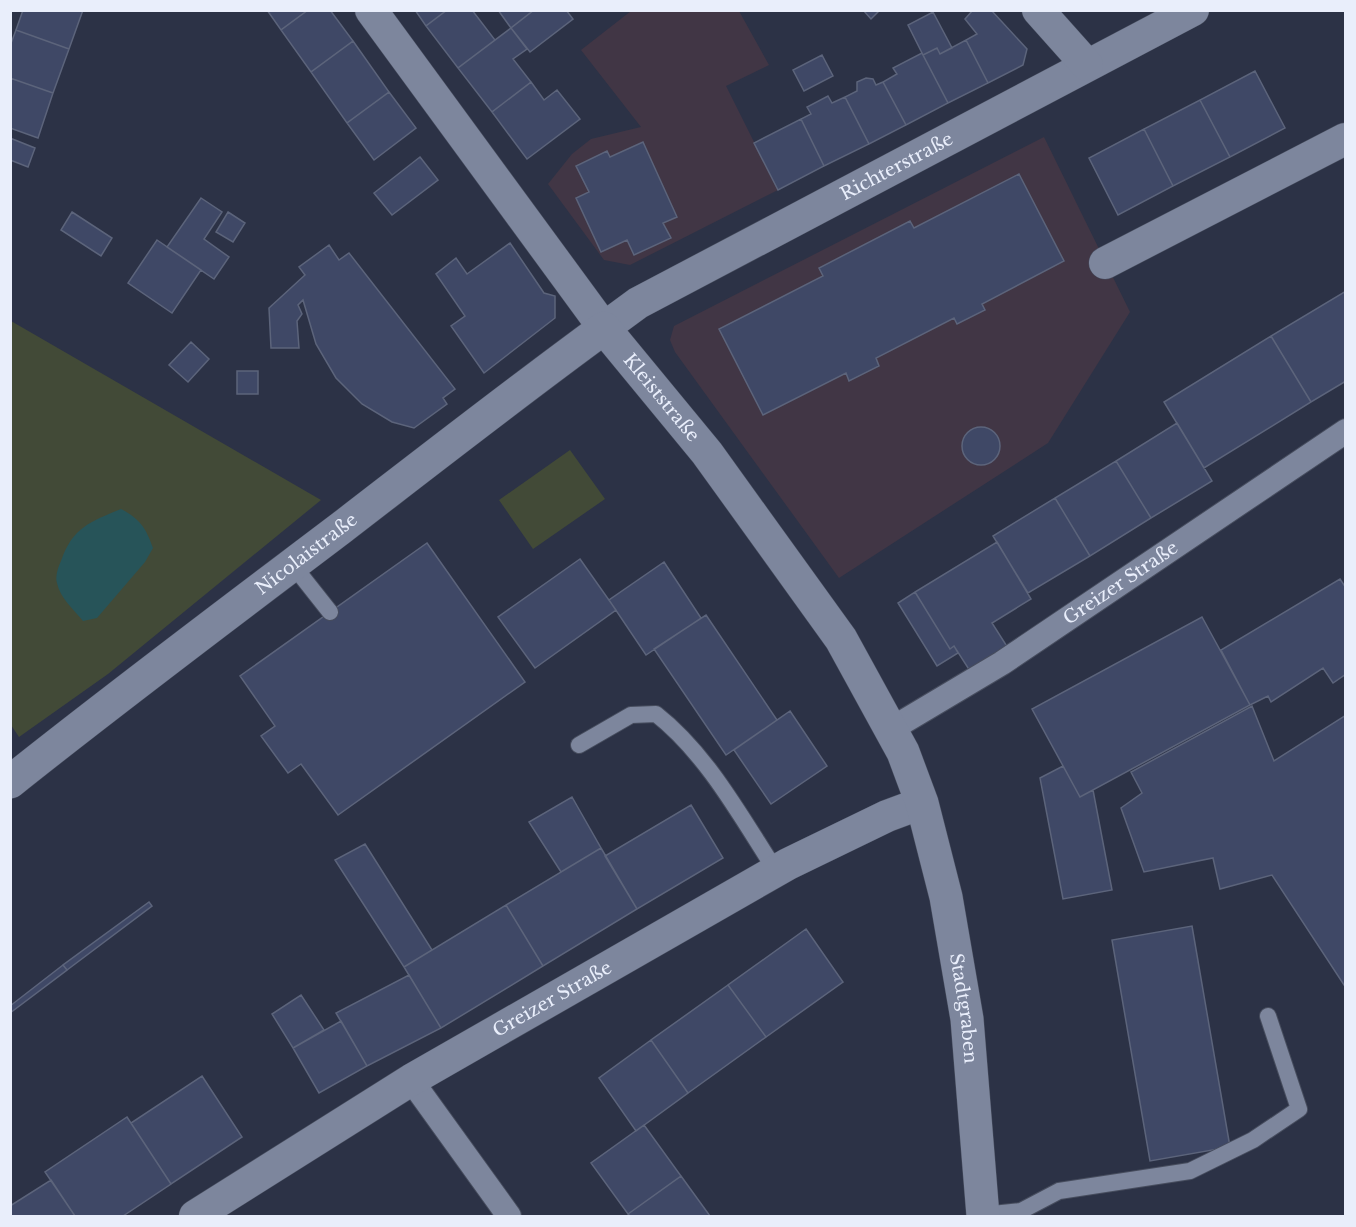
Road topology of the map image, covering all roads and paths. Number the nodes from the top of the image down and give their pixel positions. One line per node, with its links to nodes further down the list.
1 (371, 10): 7 (street, Kleiststraße)
2 (1038, 10): 4 (street)
3 (1193, 10): 4 (street, Richterstraße)
4 (1087, 65): 7 (street, Richterstraße)
5 (1345, 139): 6 (street)
6 (1105, 263)
7 (604, 328): 9 (main road, Nicolaistraße); 11 (main road, Kleiststraße)
8 (1346, 432): 11 (street, Greizer Straße)
9 (292, 564): 10 (lane); 13 (main road, Nicolaistraße)
10 (330, 612)
11 (892, 728): 14 (main road, Kleiststraße)
12 (579, 745): 15 (lane)
13 (10, 782)
14 (922, 803): 15 (street, Greizer Straße); 20 (main road, Stadtgraben)
15 (776, 871): 17 (street, Greizer Straße)
16 (1268, 1016): 20 (lane)
17 (411, 1080): 18 (street, Greizer Straße); 19 (street)
18 (195, 1216)
19 (509, 1216)
20 (983, 1216)

